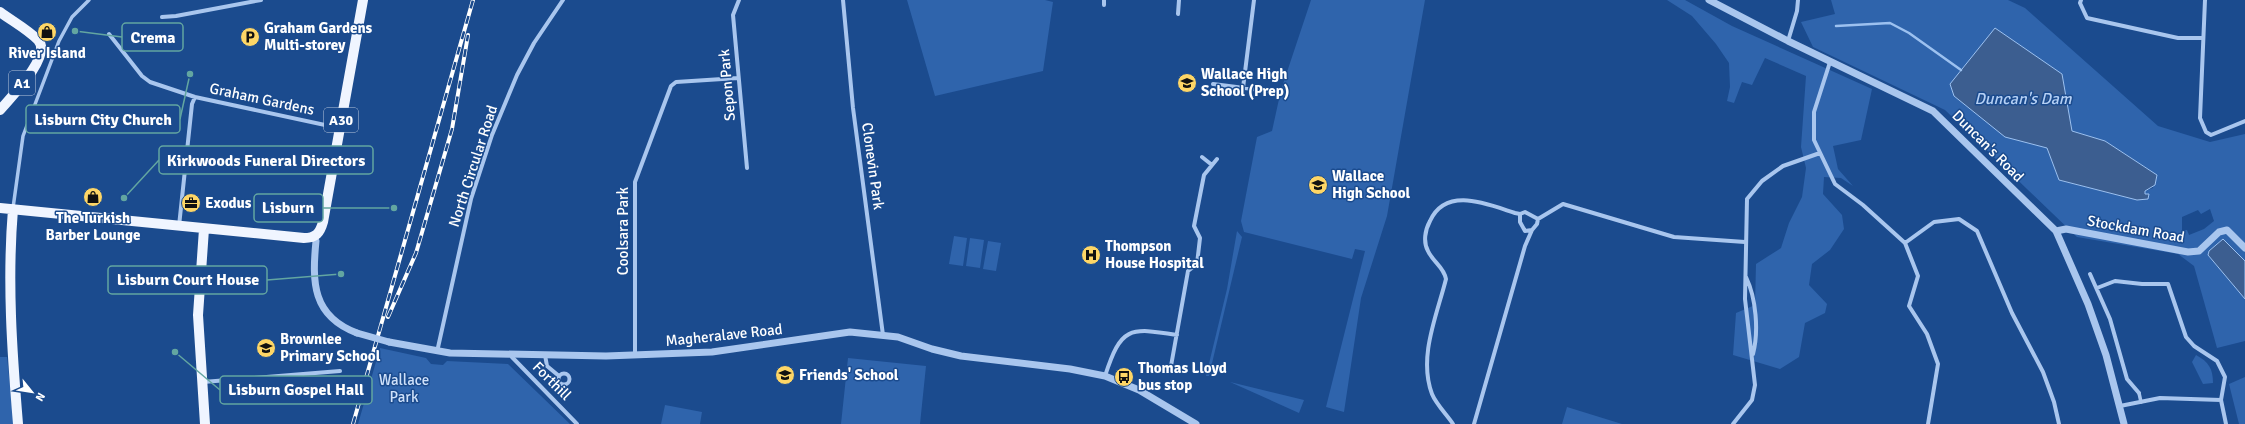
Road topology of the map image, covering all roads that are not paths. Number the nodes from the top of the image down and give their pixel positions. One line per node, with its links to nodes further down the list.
1 (89, 0): 34 (street, A1)
2 (261, 0): 15 (street)
3 (363, 0): 27 (main road, A30)
4 (563, 0): 51 (street, North Circular Road)
5 (738, 0): 20 (street, Sepon Park)
6 (844, 0): 49 (street, Clonevin Park)
7 (1179, 0): 14 (street)
8 (1254, 0): 22 (street)
9 (1709, 0): 18 (street, Duncan's Road)
10 (1798, 0): 18 (street)
11 (2081, 0): 17 (street)
12 (2205, 0): 17 (street)
13 (0, 12): 25 (main road, A1)
14 (1178, 14)
15 (162, 17)
16 (109, 34): 24 (street, Graham Gardens)
17 (2203, 38): 26 (street)
18 (1788, 41): 19 (street, Duncan's Road)
19 (1830, 62): 28 (street); 41 (street, Duncan's Road)
20 (738, 78): 32 (street, Sepon Park); 54 (street, Coolsara Park)
21 (1213, 84): 22 (street)
22 (1243, 88): 23 (street)
23 (1276, 92)
24 (195, 98): 27 (street, Graham Gardens); 37 (street)
25 (0, 110)
26 (2245, 121)
27 (339, 128): 42 (main road, A30)
28 (1820, 153): 43 (street); 44 (street)
29 (1202, 157): 31 (street)
30 (1217, 159): 31 (street)
31 (1212, 165): 50 (street)
32 (747, 168)
33 (0, 208): 34 (main road); 38 (main road)
34 (13, 209): 37 (main road); 38 (main road, A1)
35 (1520, 214): 36 (street); 40 (street); 69 (street)
36 (1538, 219): 40 (street); 43 (street)
37 (179, 226): 39 (main road)
38 (11, 227): 65 (main road, A1)
39 (204, 228): 42 (main road); 60 (main road)
40 (1532, 230): 70 (street)
41 (2056, 231): 45 (street, Stockdam Road); 64 (street, Duncan's Road)
42 (314, 236): 51 (street, Magheralave Road, bridge)
43 (1745, 242): 47 (street)
44 (1905, 243): 72 (street); 73 (street)
45 (2245, 248)
46 (2090, 274): 48 (street)
47 (1745, 276): 55 (street); 55 (street)
48 (2097, 288): 61 (street); 62 (street)
49 (883, 335): 54 (street, Magheralave Road); 59 (street, Magheralave Road)
50 (1177, 335): 56 (street); 59 (street)
51 (437, 352): 52 (street, Magheralave Road)
52 (510, 355): 53 (street, Magheralave Road); 67 (street, Forthill)
53 (545, 355): 54 (street, Magheralave Road); 58 (street)
54 (635, 355)
55 (1753, 355): 71 (street)
56 (1172, 366)
57 (340, 371): 60 (street)
58 (559, 376)
59 (1105, 376): 68 (street, Magheralave Road)
60 (202, 382): 66 (main road)
61 (2138, 393): 63 (street)
62 (2221, 400): 63 (street); 75 (street)
63 (2141, 402): 64 (street)
64 (2120, 406): 74 (street, Duncan's Road)
65 (18, 424)
66 (206, 424)
67 (577, 424)
68 (1196, 424)
69 (1453, 424)
70 (1474, 424)
71 (1733, 424)
72 (1928, 424)
73 (2058, 424)
74 (2124, 424)
75 (2226, 424)

